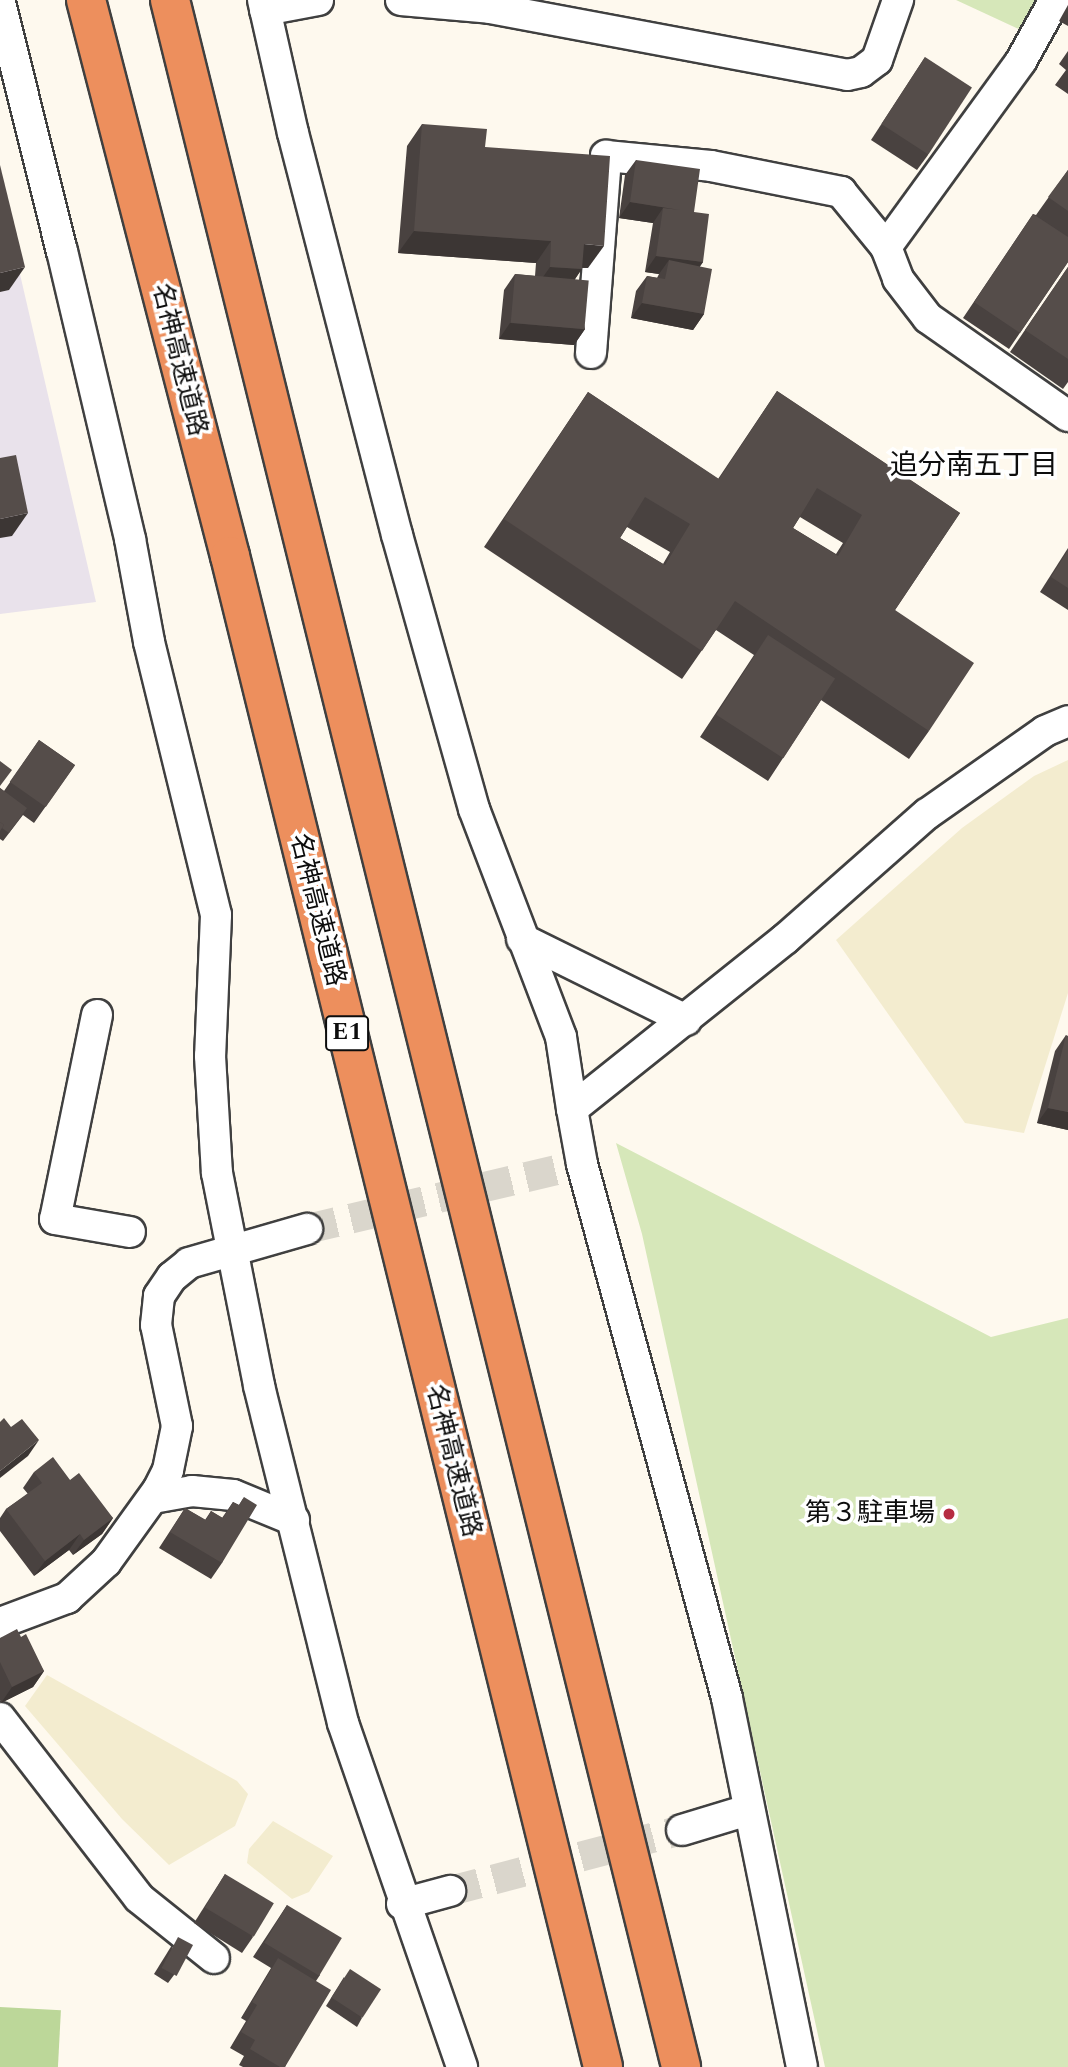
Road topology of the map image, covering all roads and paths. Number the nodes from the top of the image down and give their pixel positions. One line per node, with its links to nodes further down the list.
1 (86, 0): 30 (highway, 名神高速道路 / E1)
2 (170, 0): 31 (highway)
3 (318, 0): 8 (street)
4 (401, 0): 5 (street)
5 (898, 0)
6 (1055, 0): 9 (street)
7 (0, 3): 19 (street)
8 (264, 5): 13 (street)
9 (886, 247): 10 (street); 11 (street)
10 (591, 354)
11 (1068, 416)
12 (1068, 721): 15 (street)
13 (522, 939): 15 (street); 16 (street)
14 (97, 1015): 18 (street)
15 (686, 1020): 16 (street)
16 (572, 1110): 24 (street)
17 (307, 1229): 19 (street)
18 (130, 1232)
19 (233, 1249): 20 (street); 21 (street)
20 (153, 1498): 21 (street); 22 (street)
21 (295, 1520): 27 (street)
22 (0, 1623)
23 (0, 1718): 28 (street)
24 (748, 1810): 25 (street); 32 (street)
25 (682, 1830)
26 (450, 1891): 27 (street)
27 (402, 1904): 29 (street)
28 (214, 1958)
29 (462, 2067)
30 (603, 2067)
31 (681, 2067)
32 (802, 2067)

